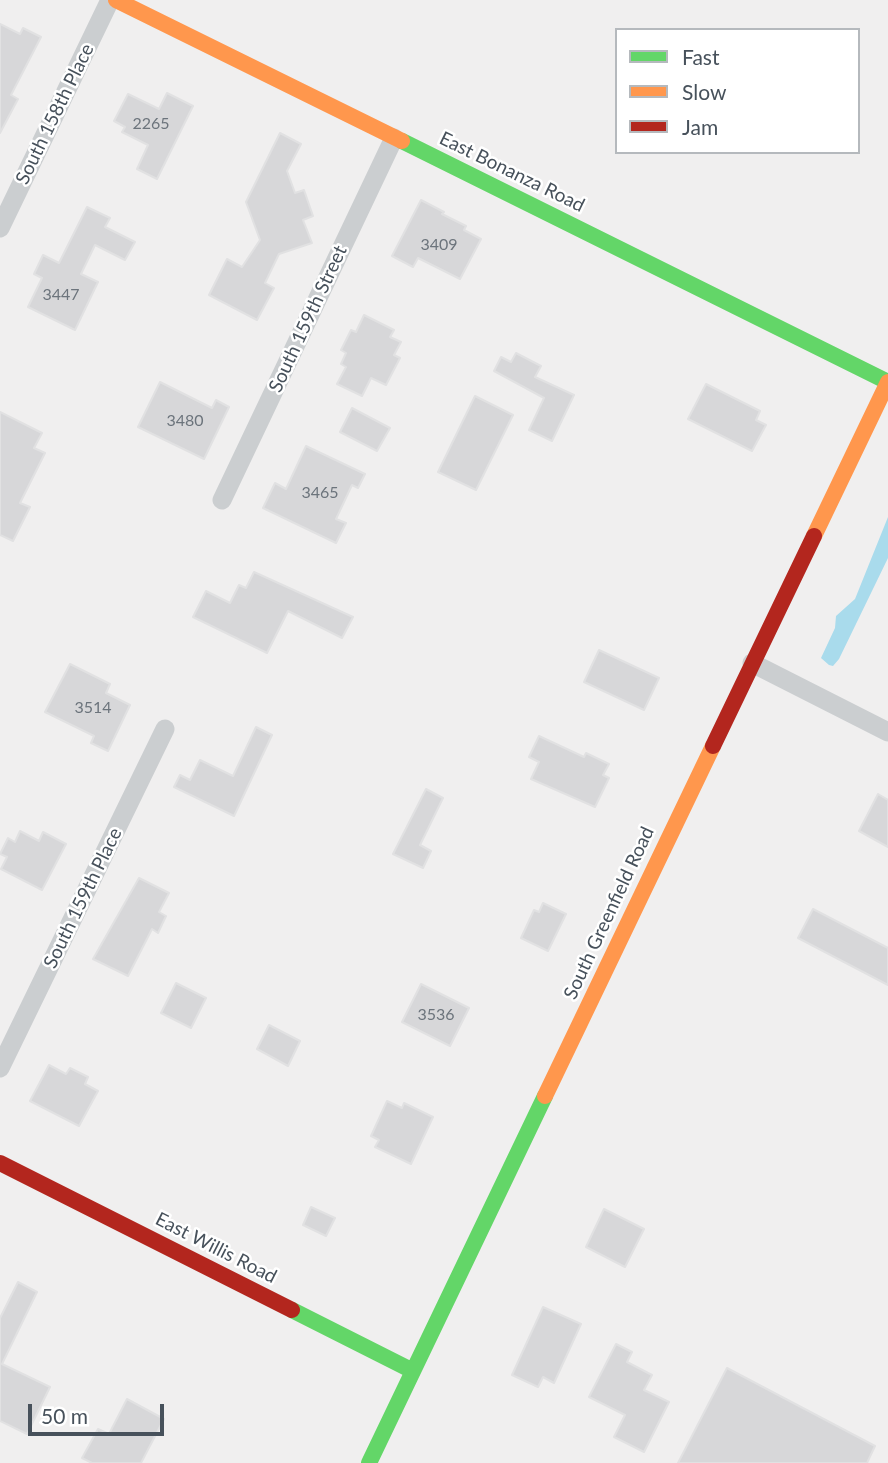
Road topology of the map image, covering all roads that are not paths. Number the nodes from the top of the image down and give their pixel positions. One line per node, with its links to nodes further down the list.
1 (110, 0): 4 (street, South 158th Place)
2 (117, 0): 3 (street, East Bonanza Road)
3 (394, 138): 5 (street, East Bonanza Road); 6 (street, South 159th Street)
4 (0, 228)
5 (888, 382): 7 (street, South Greenfield Road)
6 (222, 500)
7 (752, 663): 9 (street); 12 (street, South Greenfield Road)
8 (165, 729): 10 (street, South 159th Place)
9 (888, 733)
10 (0, 1068)
11 (0, 1163): 12 (street, East Willis Road)
12 (413, 1371): 13 (street, South Greenfield Road)
13 (369, 1463)

